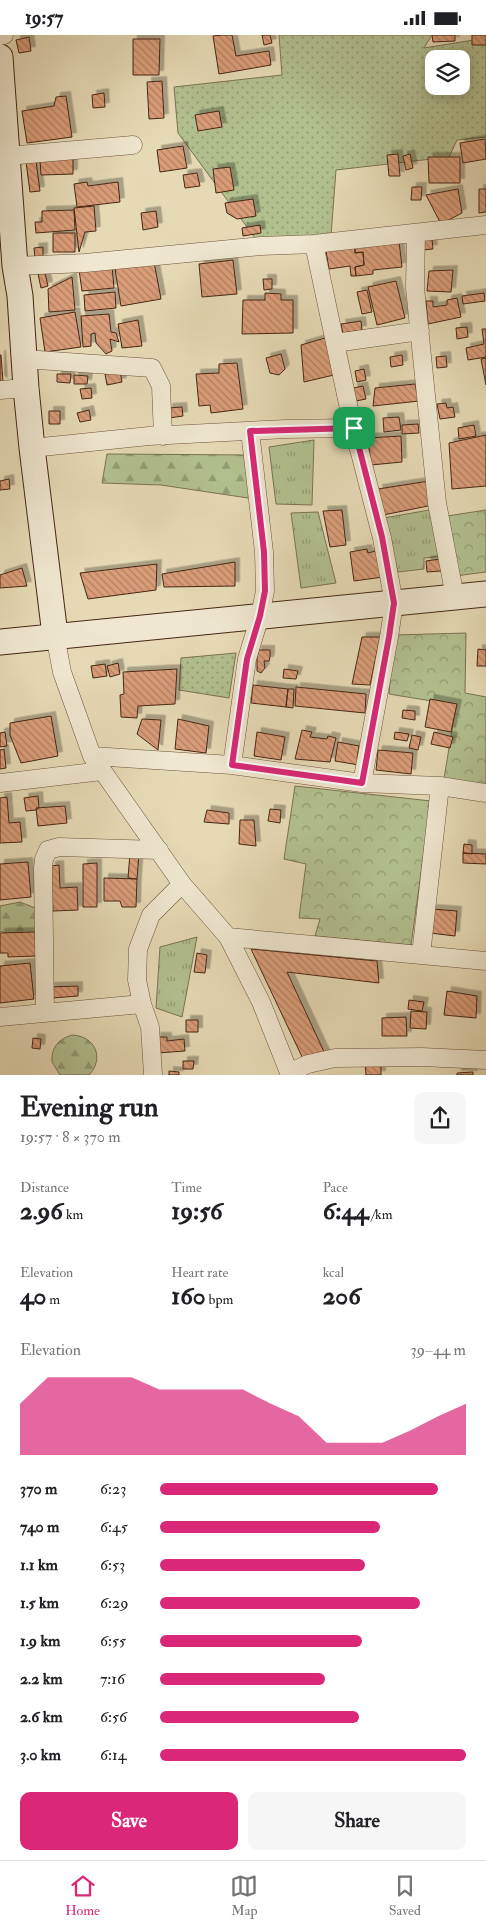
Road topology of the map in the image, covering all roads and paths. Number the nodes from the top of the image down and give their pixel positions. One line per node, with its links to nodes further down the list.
1 (0, 35): 2 (street)
2 (4, 35)
3 (0, 57): 5 (street)
4 (133, 145): 5 (street)
5 (6, 156): 6 (street)
6 (6, 216): 10 (street)
7 (486, 225): 8 (street)
8 (416, 233): 9 (street); 11 (street)
9 (314, 245): 10 (street); 12 (street)
10 (15, 266): 13 (street)
11 (420, 331): 12 (street); 21 (street)
12 (335, 343): 16 (street)
13 (24, 359): 14 (street); 18 (street)
14 (26, 388): 15 (street); 19 (street)
15 (0, 390)
16 (354, 428): 17 (street); 22 (street)
17 (250, 431): 18 (street); 23 (street)
18 (163, 436): 19 (street)
19 (32, 448): 24 (street)
20 (486, 594): 21 (street)
21 (455, 597): 22 (street)
22 (394, 603): 23 (street); 30 (street)
23 (260, 616): 24 (street); 27 (street)
24 (55, 635): 25 (street); 26 (street)
25 (0, 642)
26 (92, 756): 27 (street); 28 (street)
27 (232, 765): 30 (street)
28 (102, 771): 29 (street); 33 (street)
29 (0, 783)
30 (362, 783): 31 (street)
31 (440, 787): 32 (street); 36 (street)
32 (486, 793)
33 (159, 850): 34 (street); 39 (street)
34 (182, 884): 35 (street); 38 (street)
35 (228, 937): 36 (street); 42 (street)
36 (420, 955): 37 (street)
37 (486, 961)
38 (142, 1004): 39 (street); 43 (street)
39 (45, 1013): 40 (street)
40 (0, 1017)
41 (486, 1060): 42 (street)
42 (289, 1074)
43 (153, 1075)

